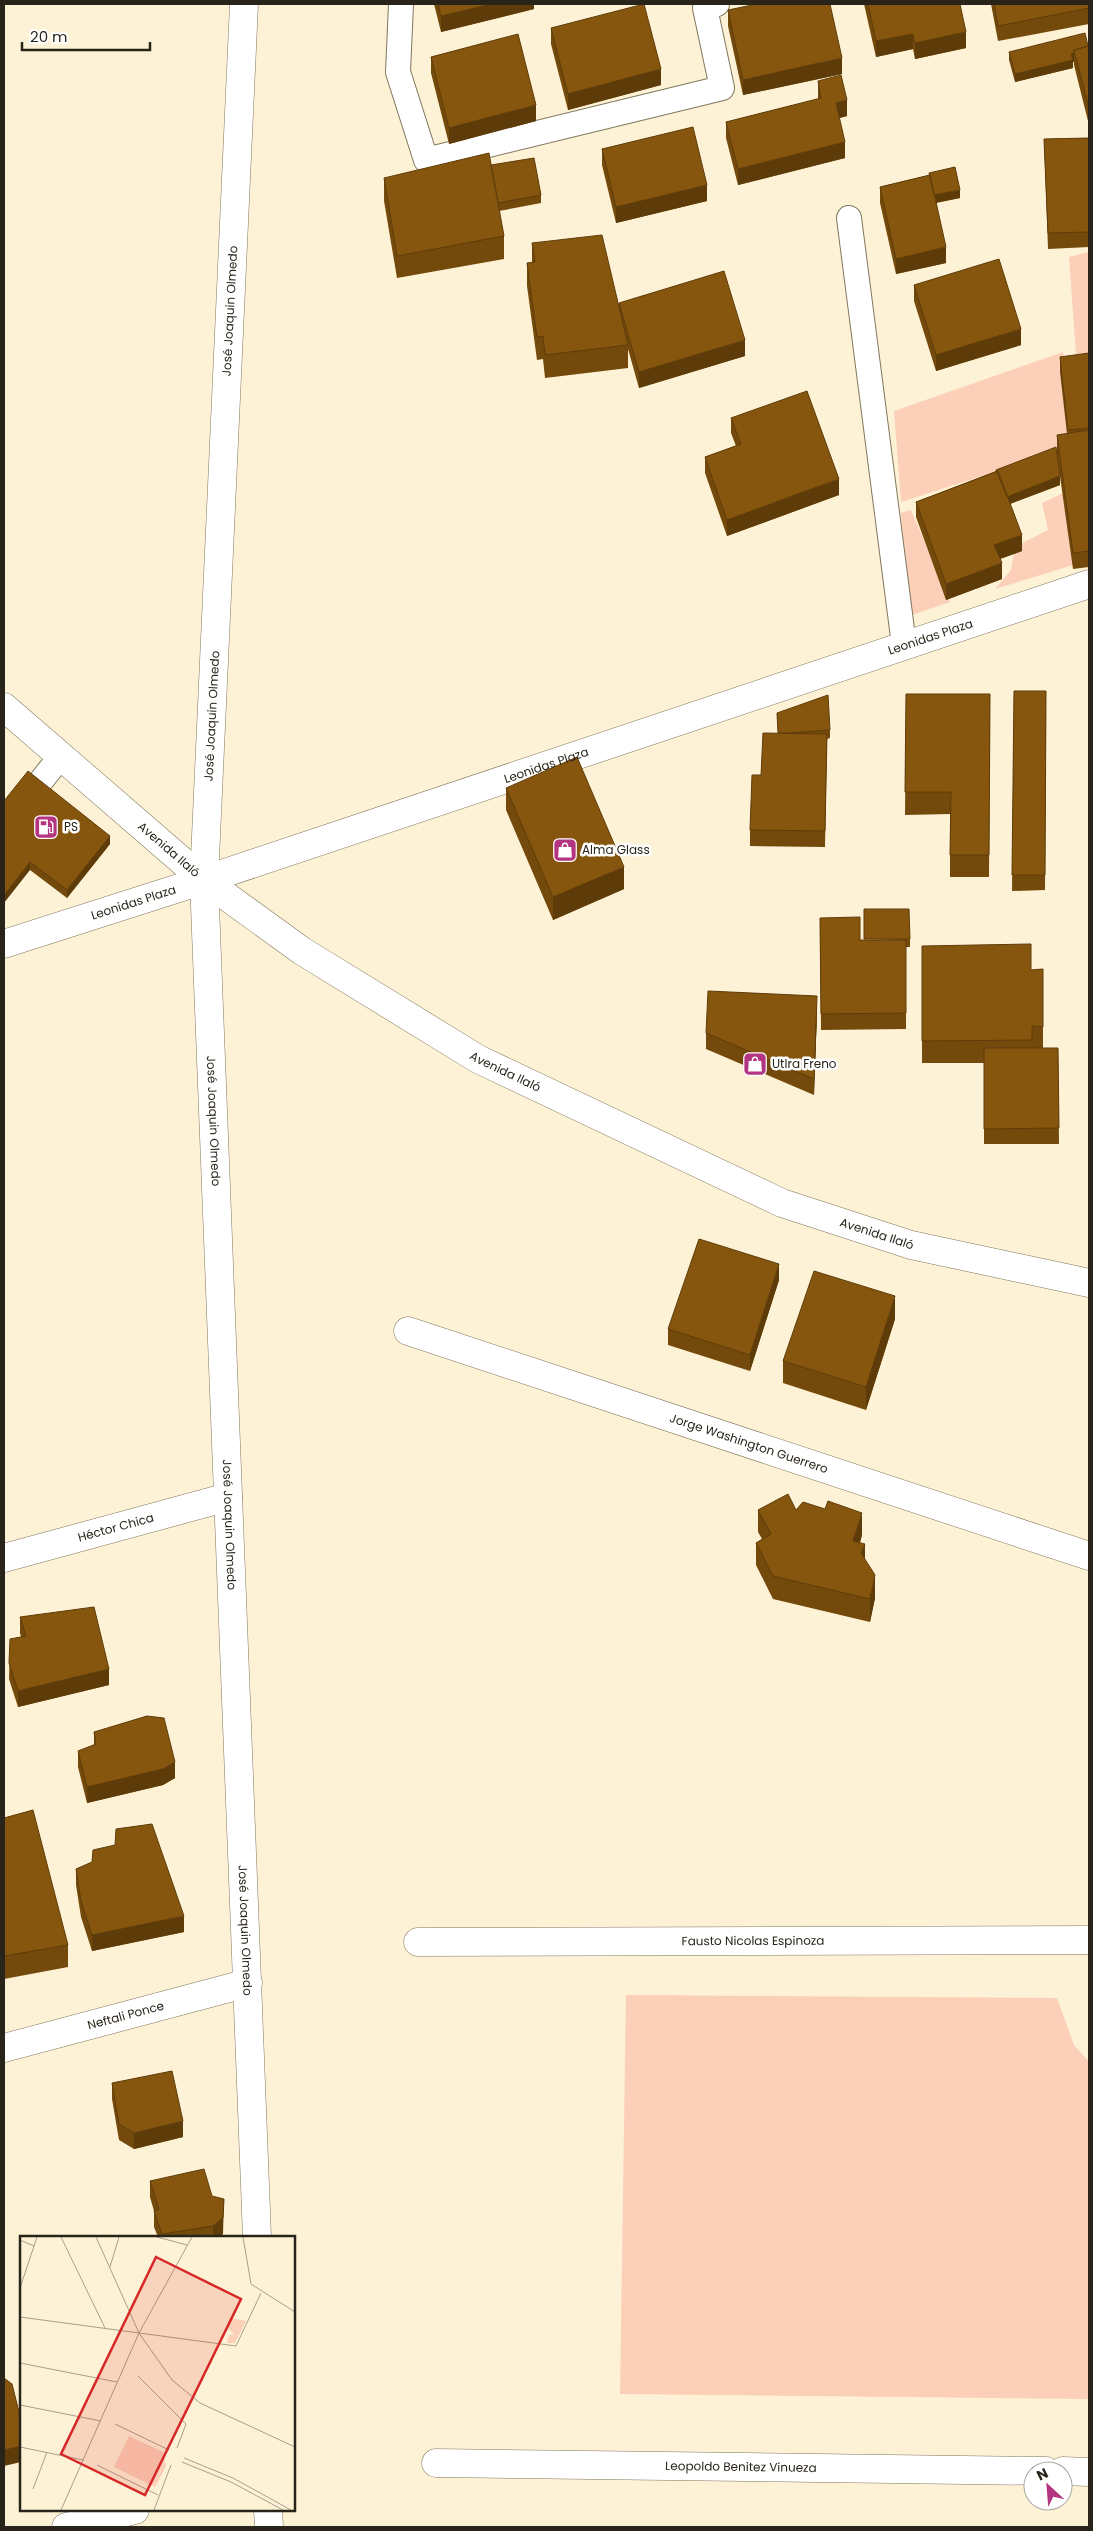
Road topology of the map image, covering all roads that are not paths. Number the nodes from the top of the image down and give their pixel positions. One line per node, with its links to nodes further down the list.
1 (244, 4): 10 (street, José Joaquin Olmedo)
2 (401, 4): 3 (lane)
3 (717, 4)
4 (849, 218): 6 (lane)
5 (1089, 584): 6 (street, Leonidas Plaza)
6 (904, 645): 10 (street, Leonidas Plaza)
7 (4, 707): 8 (street, Avenida Ilaló)
8 (61, 756): 9 (lane); 10 (street, Avenida Ilaló)
9 (37, 786)
10 (204, 880): 11 (street, Leonidas Plaza); 12 (street, Avenida Ilaló); 14 (street, José Joaquin Olmedo)
11 (4, 944)
12 (1089, 1283)
13 (408, 1331): 15 (street, Jorge Washington Guerrero)
14 (228, 1497): 16 (street, Héctor Chica); 19 (street, José Joaquin Olmedo)
15 (1089, 1556)
16 (4, 1558)
17 (1089, 1940): 18 (street, Fausto Nicolas Espinoza)
18 (418, 1942)
19 (248, 1983): 20 (street, Neftali Ponce); 21 (street, José Joaquin Olmedo)
20 (4, 2048)
21 (257, 2236)
22 (436, 2463): 23 (street, Leopoldo Benitez Vinueza)
23 (1023, 2471)
24 (1073, 2471): 25 (street)
25 (1089, 2472)
26 (131, 2511): 28 (street)
27 (268, 2511): 29 (street)
28 (66, 2527)
29 (268, 2527)

